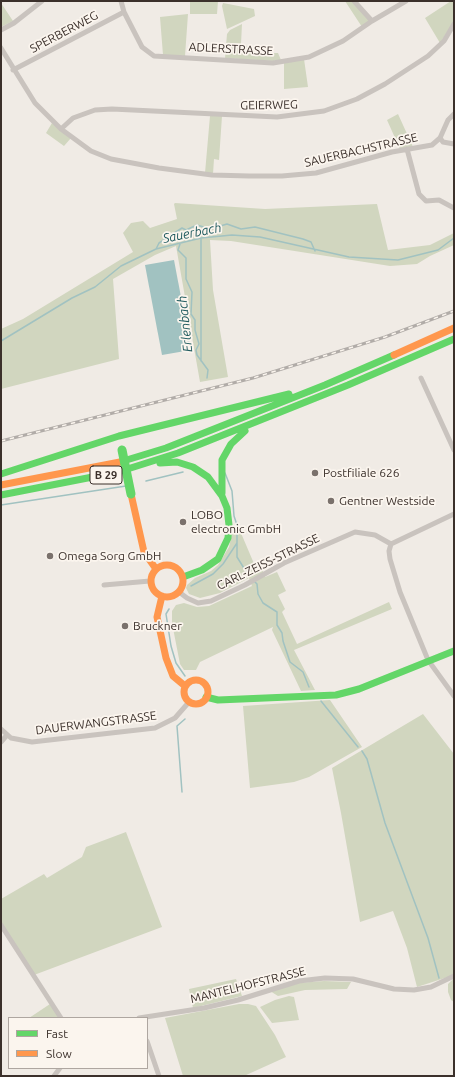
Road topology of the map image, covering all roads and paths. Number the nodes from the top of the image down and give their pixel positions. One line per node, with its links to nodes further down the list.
1 (42, 1): 8 (street)
2 (354, 1): 6 (street)
3 (406, 1): 6 (street, ADLERSTRASSE)
4 (124, 2): 5 (street, ADLERSTRASSE)
5 (124, 12): 6 (street, ADLERSTRASSE); 10 (street, SPERBERWEG)
6 (372, 21)
7 (454, 24): 12 (street, GEIERWEG)
8 (1, 30)
9 (1, 48): 10 (street, SAUERBACHSTRASSE)
10 (13, 70): 12 (street, SAUERBACHSTRASSE)
11 (454, 114): 13 (street)
12 (60, 129): 15 (street, SAUERBACHSTRASSE)
13 (440, 138): 14 (street); 15 (street, SAUERBACHSTRASSE)
14 (454, 144)
15 (407, 149): 16 (street)
16 (454, 208)
17 (454, 328): 20 (main road, B 29)
18 (454, 339): 21 (main road, B 29)
19 (421, 378): 23 (street)
20 (325, 385): 22 (main road); 26 (main road, B 29)
21 (265, 419): 24 (main road, B 29); 28 (main road)
22 (119, 436): 25 (main road); 31 (main road, bridge)
23 (454, 450)
24 (148, 463): 27 (main road, B 29); 28 (main road)
25 (1, 474)
26 (1, 485)
27 (1, 495)
28 (222, 496): 32 (main road)
29 (454, 514): 30 (street)
30 (391, 544): 35 (street, CARL-ZEISS-STRASSE); 38 (street)
31 (156, 569): 32 (main road); 33 (main road)
32 (183, 577): 35 (main road)
33 (150, 581): 34 (street); 36 (main road)
34 (104, 585)
35 (179, 592): 36 (main road)
36 (162, 596): 39 (main road)
37 (454, 651): 38 (main road)
38 (428, 660): 40 (street); 41 (main road)
39 (186, 686): 41 (main road); 42 (main road)
40 (454, 696)
41 (206, 697): 42 (main road)
42 (189, 702): 44 (street, DAUERWANGSTRASSE)
43 (1, 730): 44 (street)
44 (7, 735): 45 (street)
45 (1, 742)
46 (1, 925): 48 (street)
47 (454, 976): 49 (street, MANTELHOFSTRASSE)
48 (60, 1017)
49 (146, 1017)
50 (148, 1045): 51 (street)
51 (159, 1076)

